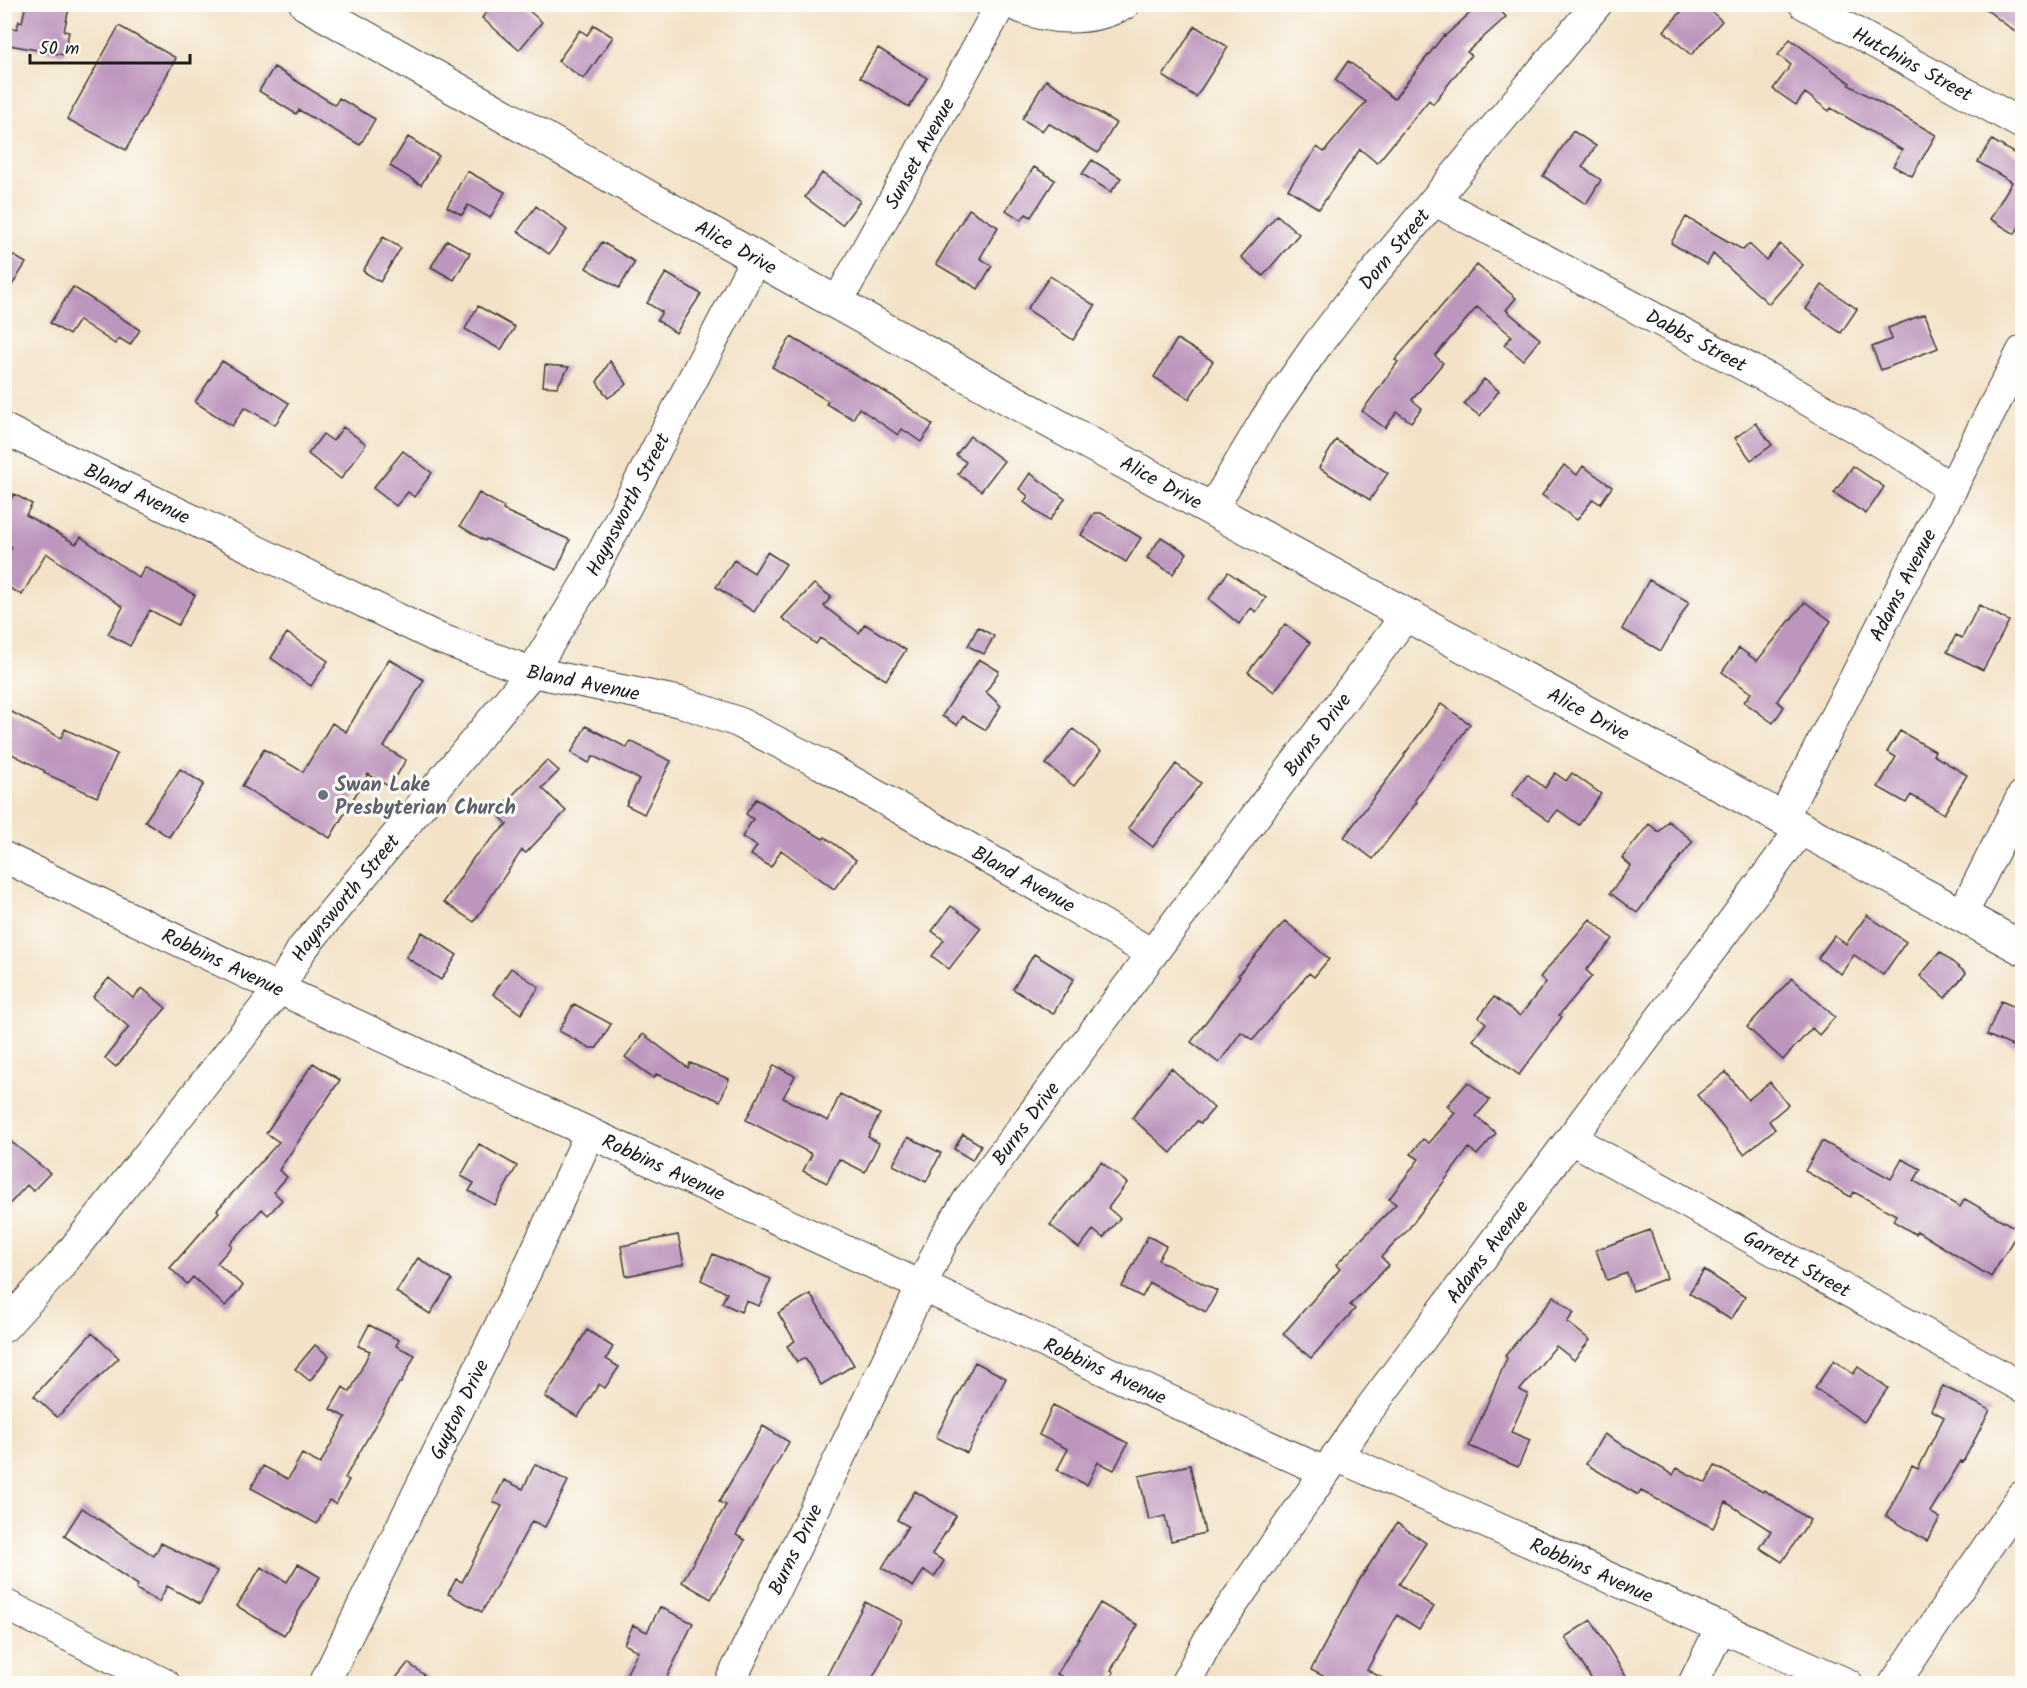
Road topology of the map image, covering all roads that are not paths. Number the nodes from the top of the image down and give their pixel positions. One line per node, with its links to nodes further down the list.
1 (306, 4): 9 (main road, Alice Drive)
2 (1001, 4): 10 (street, Sunset Avenue)
3 (1012, 4): 4 (street)
4 (1125, 4)
5 (1597, 4): 8 (street, Dorn Street)
6 (1804, 4): 7 (street, Hutchins Street)
7 (2022, 124)
8 (1435, 201): 13 (street, Dabbs Street); 14 (street, Dorn Street)
9 (756, 258): 10 (main road, Alice Drive); 16 (street, Haynsworth Street)
10 (837, 303): 14 (main road, Alice Drive)
11 (2022, 351): 13 (street, Adams Avenue)
12 (4, 429): 16 (street, Bland Avenue)
13 (1952, 489): 18 (street, Adams Avenue)
14 (1212, 509): 15 (main road, Alice Drive)
15 (1407, 614): 18 (main road, Alice Drive); 22 (street, Burns Drive)
16 (532, 672): 22 (street, Bland Avenue); 23 (street, Haynsworth Street)
17 (2022, 796): 20 (street)
18 (1793, 823): 20 (main road, Alice Drive); 25 (street, Adams Avenue)
19 (4, 857): 23 (street, Robbins Avenue)
20 (1962, 915): 21 (main road, Alice Drive)
21 (2022, 948)
22 (1152, 954): 26 (street, Burns Drive)
23 (279, 989): 24 (street, Robbins Avenue); 27 (street, Haynsworth Street)
24 (590, 1133): 26 (street, Robbins Avenue); 34 (street, Guyton Drive)
25 (1571, 1139): 28 (street, Garrett Street); 29 (street, Adams Avenue)
26 (921, 1286): 29 (street, Robbins Avenue); 35 (street, Burns Drive)
27 (4, 1326)
28 (2022, 1387)
29 (1330, 1464): 32 (street, Robbins Avenue); 36 (street, Adams Avenue)
30 (2022, 1496): 39 (street)
31 (4, 1604): 33 (street)
32 (1721, 1627): 37 (street); 38 (street, Robbins Avenue)
33 (165, 1683)
34 (324, 1683)
35 (729, 1683)
36 (1185, 1683)
37 (1693, 1683)
38 (1848, 1683)
39 (1894, 1683)

